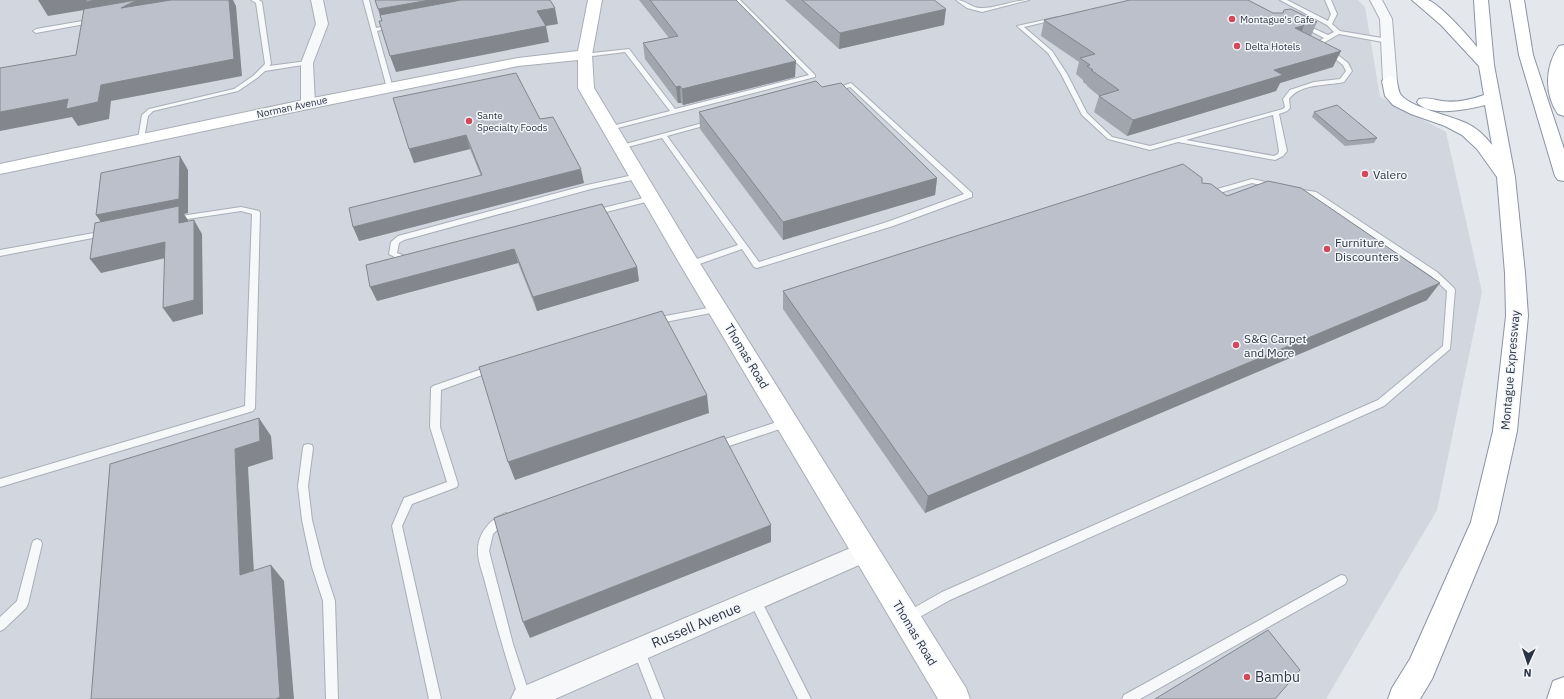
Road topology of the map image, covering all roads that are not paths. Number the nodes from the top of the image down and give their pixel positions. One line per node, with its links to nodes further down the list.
1 (254, 0): 28 (lane)
2 (317, 0): 26 (street)
3 (366, 0): 20 (lane)
4 (594, 0): 25 (main road, Thomas Road)
5 (737, 0): 35 (lane)
6 (960, 0): 7 (lane)
7 (1026, 0)
8 (1283, 0): 18 (lane)
9 (1328, 0): 18 (lane)
10 (1376, 0): 23 (street)
11 (1419, 0): 27 (main road)
12 (1481, 0): 27 (main road, Montague Expressway)
13 (1517, 0): 38 (main road)
14 (1065, 16): 42 (lane)
15 (98, 20): 19 (lane)
16 (1296, 22): 22 (lane)
17 (404, 24): 20 (lane)
18 (1329, 24): 21 (lane)
19 (36, 30)
20 (374, 30): 30 (lane)
21 (1338, 32): 22 (lane); 23 (lane)
22 (1327, 37): 36 (lane)
23 (1388, 41): 29 (street)
24 (1564, 49): 34 (main road)
25 (585, 55): 30 (main road, Norman Avenue); 35 (lane); 39 (main road, Thomas Road)
26 (307, 62): 28 (lane); 33 (street)
27 (1486, 65): 32 (main road, Montague Expressway)
28 (263, 69): 41 (lane)
29 (1390, 81): 32 (main road); 47 (main road)
30 (390, 88): 33 (main road, Norman Avenue)
31 (828, 91): 53 (lane)
32 (1492, 98): 47 (main road, Montague Expressway)
33 (308, 104): 41 (main road, Norman Avenue)
34 (1563, 110): 38 (main road)
35 (674, 112): 39 (lane)
36 (1276, 113): 42 (lane); 42 (lane)
37 (723, 119): 40 (lane)
38 (1548, 127): 46 (main road)
39 (610, 128): 43 (main road, Thomas Road)
40 (663, 135): 43 (lane); 53 (lane)
41 (141, 139): 44 (main road, Norman Avenue)
42 (1177, 141)
43 (620, 146): 45 (main road, Thomas Road)
44 (0, 169)
45 (638, 176): 48 (main road, Thomas Road); 55 (lane)
46 (1564, 176)
47 (1506, 177): 80 (main road, Montague Expressway)
48 (651, 198): 50 (lane); 56 (main road, Thomas Road)
49 (1199, 198): 69 (lane)
50 (587, 215)
51 (168, 221): 63 (lane)
52 (114, 231): 54 (lane)
53 (742, 246): 56 (lane)
54 (0, 254)
55 (414, 258)
56 (691, 264): 57 (main road, Thomas Road)
57 (718, 309): 58 (lane); 60 (main road, Thomas Road)
58 (645, 323)
59 (505, 364): 74 (lane)
60 (787, 422): 62 (lane); 66 (main road, Thomas Road)
61 (308, 448): 73 (lane)
62 (704, 450)
63 (0, 483)
64 (517, 513): 75 (lane)
65 (37, 544): 70 (lane)
66 (867, 552): 68 (street, Russell Avenue); 69 (main road, Thomas Road)
67 (1341, 580): 79 (lane)
68 (755, 600): 71 (street, Russell Avenue); 77 (lane)
69 (906, 618): 78 (main road, Thomas Road)
70 (0, 625)
71 (638, 650): 75 (street, Russell Avenue); 76 (lane)
72 (1564, 692): 81 (main road)
73 (332, 699)
74 (435, 699)
75 (525, 699)
76 (658, 699)
77 (805, 699)
78 (956, 699)
79 (1128, 699)
80 (1403, 699)
81 (1562, 699)

